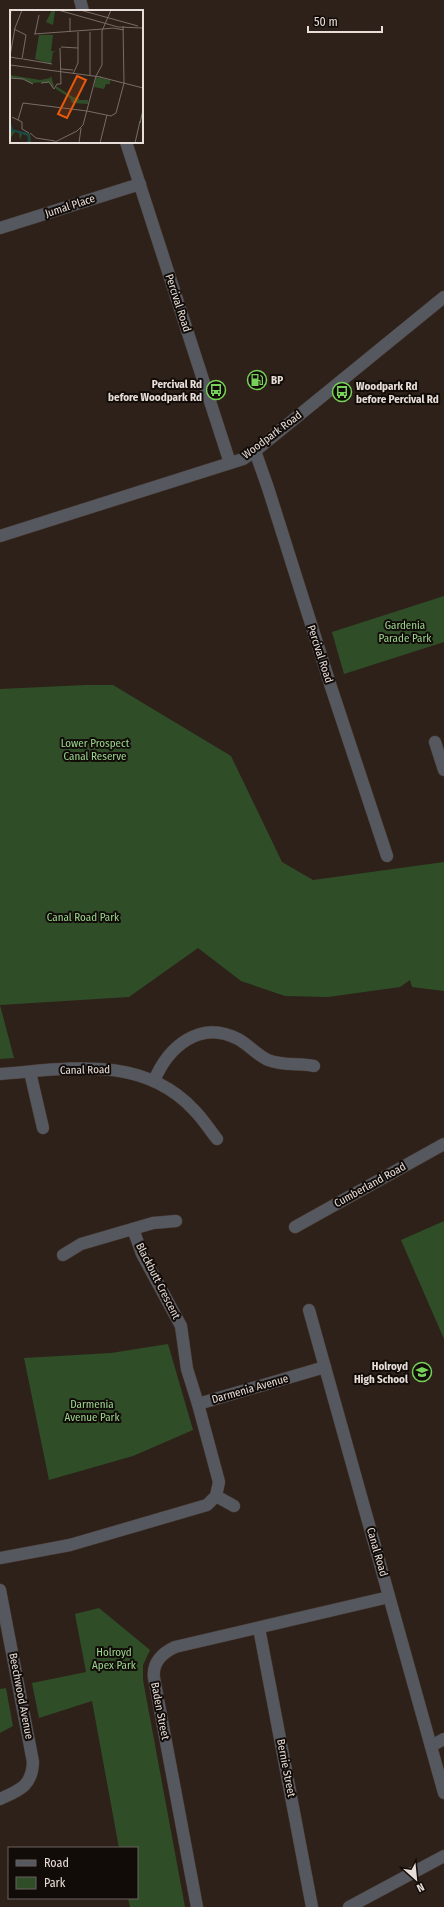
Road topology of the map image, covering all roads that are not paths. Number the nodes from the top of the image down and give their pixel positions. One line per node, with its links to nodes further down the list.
1 (80, 0): 2 (street)
2 (83, 10)
3 (126, 143): 4 (street, Percival Road)
4 (140, 184): 5 (street, Jumal Place); 8 (street, Percival Road)
5 (0, 228)
6 (444, 297): 7 (street, Woodpark Road)
7 (255, 452): 8 (street, Woodpark Road); 12 (street, Percival Road)
8 (230, 464): 9 (street, Woodpark Road)
9 (0, 536)
10 (435, 742): 11 (street)
11 (444, 770)
12 (387, 856)
13 (314, 1066): 16 (street)
14 (30, 1072): 15 (street, Canal Road); 16 (street, Canal Road); 17 (street)
15 (0, 1074)
16 (154, 1081): 18 (street, Canal Road)
17 (43, 1128)
18 (217, 1139)
19 (444, 1144): 21 (street, Cumberland Road)
20 (176, 1221): 22 (street, Blackbutt Crescent)
21 (295, 1227)
22 (133, 1229): 23 (street, Blackbutt Crescent); 26 (street, Blackbutt Crescent)
23 (63, 1255)
24 (309, 1310): 25 (street, Canal Road)
25 (325, 1367): 26 (street, Darmenia Avenue); 31 (street, Canal Road)
26 (198, 1404): 27 (street, Darmenia Avenue)
27 (216, 1496): 28 (street); 29 (street)
28 (234, 1506)
29 (0, 1558)
30 (0, 1590): 33 (street, Beechwood Avenue)
31 (390, 1597): 32 (street, Baden Street); 35 (street, Canal Road)
32 (259, 1628): 39 (street, Baden Street); 40 (street, Bernie Street)
33 (4, 1631): 37 (street, Beechwood Avenue)
34 (444, 1739): 35 (street)
35 (431, 1746): 36 (street, Canal Road)
36 (444, 1793)
37 (0, 1799)
38 (444, 1856): 41 (street)
39 (197, 1907)
40 (312, 1907)
41 (350, 1907)

